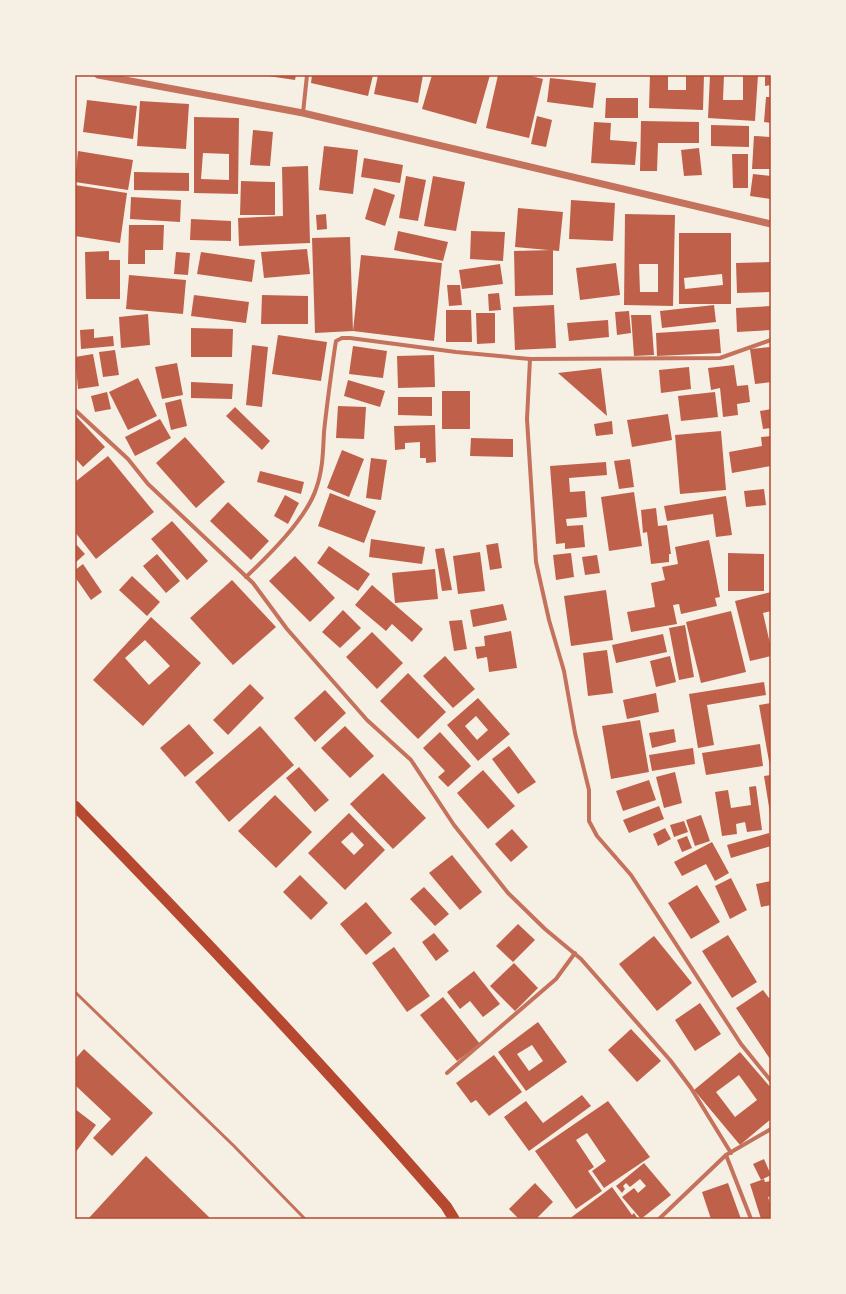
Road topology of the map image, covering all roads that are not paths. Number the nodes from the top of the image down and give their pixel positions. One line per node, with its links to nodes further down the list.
1 (98, 75): 3 (street)
2 (307, 75): 3 (street)
3 (303, 113): 4 (street)
4 (771, 224)
5 (771, 340): 6 (street)
6 (530, 359): 8 (street); 13 (street)
7 (75, 410): 8 (street)
8 (246, 577): 10 (street)
9 (75, 806): 17 (highway)
10 (575, 953): 12 (street); 15 (street)
11 (75, 992): 16 (lane)
12 (447, 1073)
13 (771, 1081)
14 (771, 1129): 15 (street)
15 (728, 1154): 18 (street); 19 (street)
16 (305, 1219)
17 (454, 1219)
18 (659, 1219)
19 (751, 1219)

